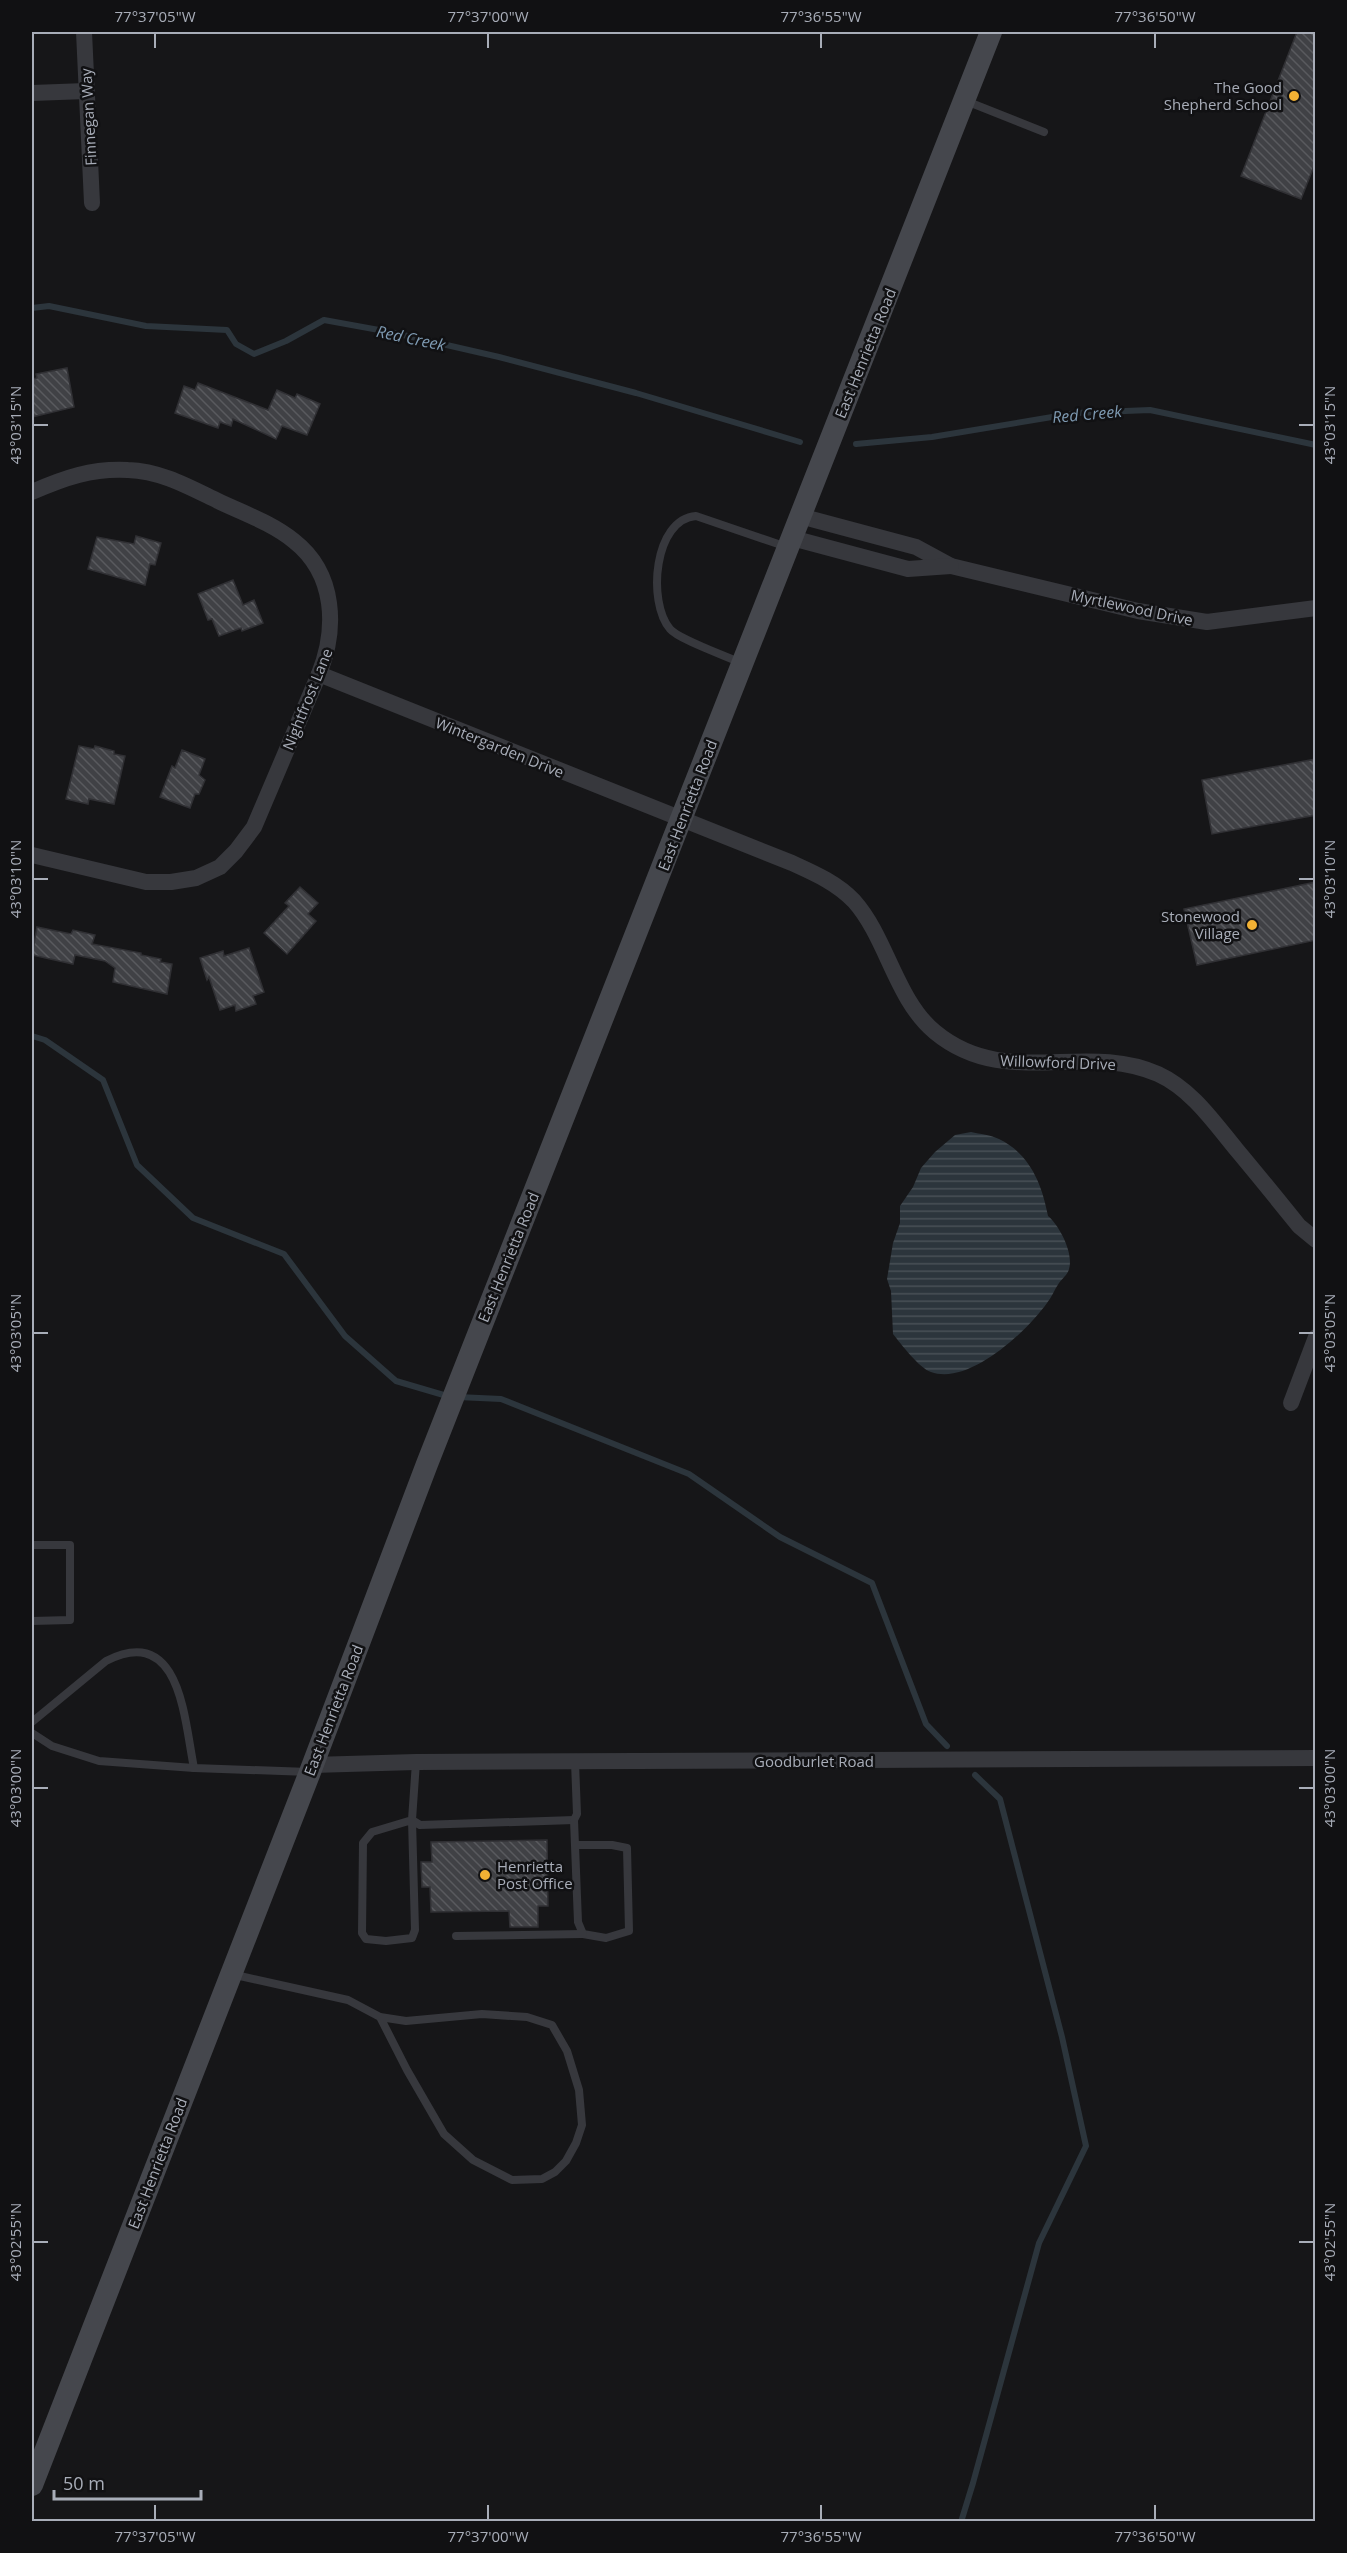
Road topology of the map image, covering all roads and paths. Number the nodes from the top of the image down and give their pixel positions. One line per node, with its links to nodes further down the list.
1 (84, 32): 3 (street, Finnegan Way)
2 (991, 32): 5 (main road, East Henrietta Road)
3 (86, 91): 4 (street); 7 (street, Finnegan Way)
4 (32, 93)
5 (964, 100): 6 (lane); 9 (main road, East Henrietta Road)
6 (1044, 132)
7 (92, 202)
8 (32, 492): 14 (street, Nightfrost Lane)
9 (800, 516): 10 (main road, East Henrietta Road); 11 (street, Myrtlewood Drive)
10 (790, 543): 11 (street, Myrtlewood Drive); 13 (main road, East Henrietta Road); 13 (lane)
11 (951, 566): 12 (street, Myrtlewood Drive)
12 (1316, 608)
13 (742, 664): 15 (main road, East Henrietta Road)
14 (319, 674): 15 (street, Wintergarden Drive); 16 (street, Nightfrost Lane)
15 (682, 819): 17 (street, Willowford Drive); 28 (main road, East Henrietta Road)
16 (32, 855)
17 (1316, 1240)
18 (1316, 1337): 19 (street)
19 (1291, 1403)
20 (32, 1545): 21 (lane)
21 (32, 1621)
22 (32, 1722): 27 (lane)
23 (32, 1733): 27 (lane)
24 (1316, 1758): 26 (street, Goodburlet Road)
25 (416, 1762): 26 (street, Goodburlet Road); 28 (street, Goodburlet Road); 29 (lane)
26 (574, 1762): 30 (lane)
27 (194, 1768): 28 (lane)
28 (311, 1769): 34 (main road, East Henrietta Road)
29 (412, 1820): 29 (lane); 30 (lane)
30 (574, 1820): 31 (lane)
31 (575, 1845): 32 (lane); 32 (lane)
32 (583, 1934): 33 (lane)
33 (456, 1936)
34 (231, 1974): 35 (lane); 36 (main road, East Henrietta Road)
35 (380, 2017): 35 (lane)
36 (32, 2485)

